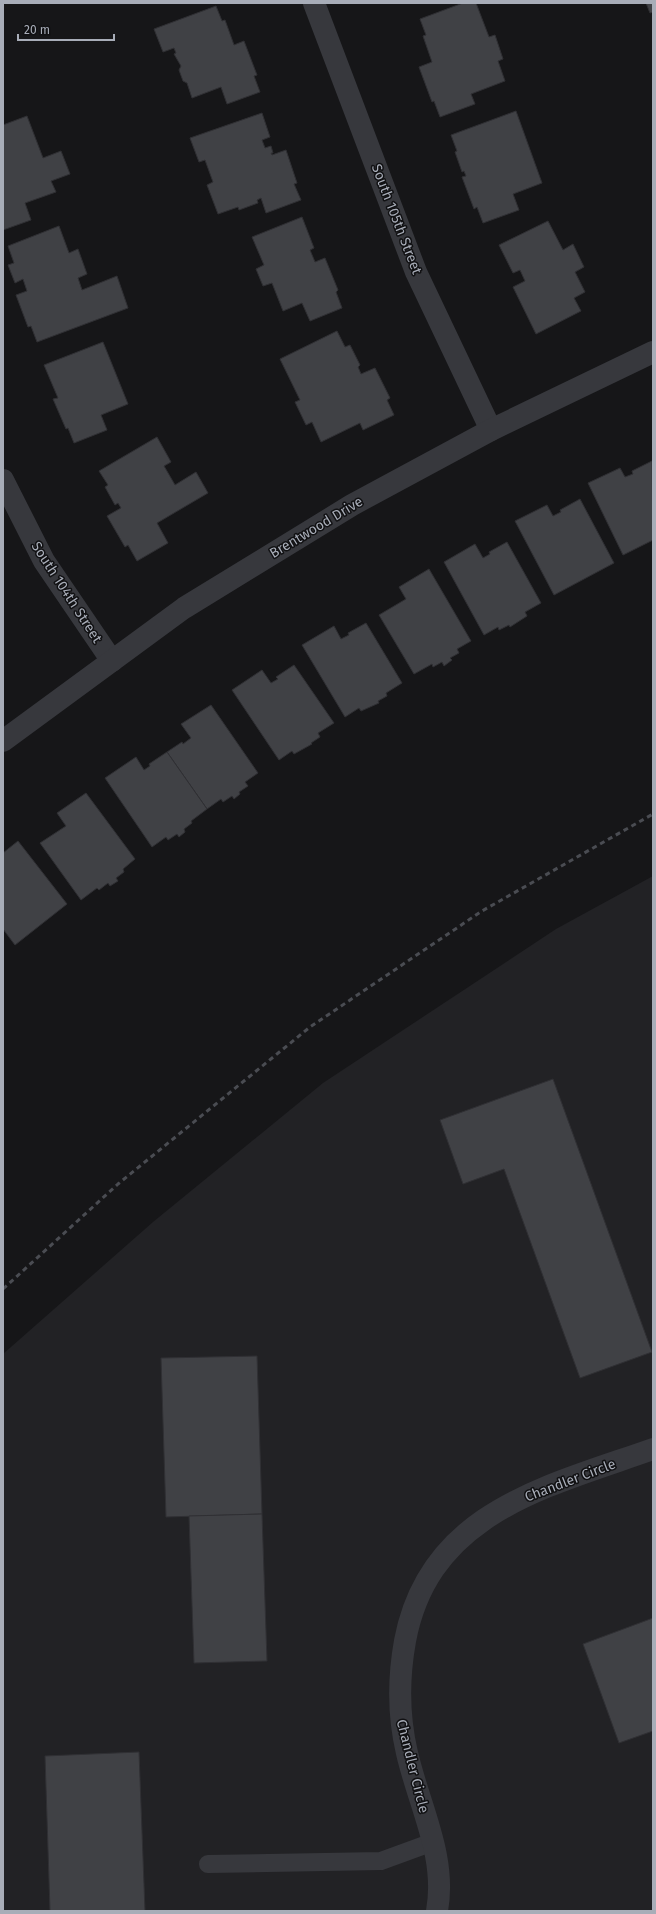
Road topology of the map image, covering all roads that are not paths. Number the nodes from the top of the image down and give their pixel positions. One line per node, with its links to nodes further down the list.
1 (314, 3): 3 (street, South 105th Street)
2 (653, 352): 3 (street, Brentwood Drive)
3 (491, 430): 5 (street, Brentwood Drive)
4 (3, 480): 5 (street, South 104th Street)
5 (112, 661): 6 (street, Brentwood Drive)
6 (3, 741)
7 (653, 1449): 8 (street, Chandler Circle)
8 (433, 1842): 9 (lane); 10 (street, Chandler Circle)
9 (208, 1864)
10 (437, 1911)

